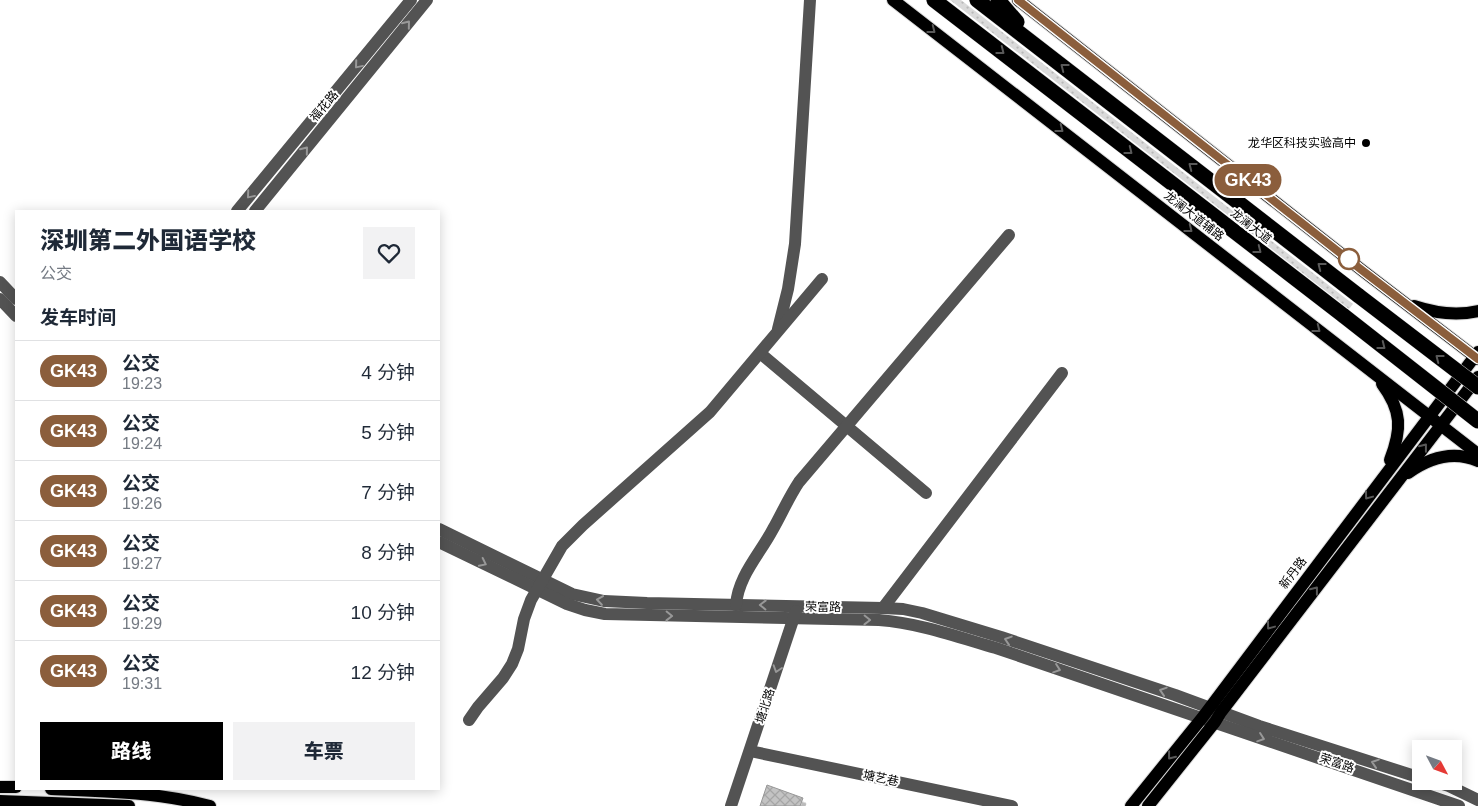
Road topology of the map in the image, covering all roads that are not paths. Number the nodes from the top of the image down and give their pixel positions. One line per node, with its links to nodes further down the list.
1 (411, 0): 10 (street, 福花路, one-way to 10)
2 (427, 0): 11 (street, 福花路, one-way to 2)
3 (810, 0): 20 (street)
4 (893, 0): 23 (main road, 龙澜大道辅路, one-way to 23)
5 (934, 0): 28 (highway, 龙澜大道, one-way to 28, bridge)
6 (977, 0): 9 (highway, 龙澜大道)
7 (998, 0): 9 (highway)
8 (1018, 0): 15 (main road)
9 (1039, 48): 26 (highway, 龙澜大道, one-way to 9, bridge)
10 (238, 210)
11 (256, 210)
12 (1009, 235): 30 (street)
13 (822, 279): 20 (street)
14 (0, 282): 16 (street)
15 (1396, 296): 18 (main road); 22 (main road)
16 (15, 298)
17 (0, 299): 19 (street)
18 (1478, 311)
19 (15, 315)
20 (777, 334): 21 (street)
21 (760, 353): 30 (street); 38 (street)
22 (1477, 356): 27 (main road, 新丹路)
23 (1370, 370): 27 (main road, 龙澜大道辅路); 33 (main road)
24 (1062, 373): 40 (street)
25 (1478, 377): 29 (main road)
26 (1478, 387)
27 (1429, 416): 29 (main road, 龙澜大道辅路); 33 (main road, 新丹路)
28 (1478, 421)
29 (1441, 425): 31 (main road, 龙澜大道辅路); 34 (main road, one-way to 29)
30 (847, 426): 35 (street); 39 (street)
31 (1478, 454)
32 (1478, 461): 34 (main road)
33 (1382, 478): 42 (main road, 新丹路, one-way to 42)
34 (1395, 485): 43 (main road, one-way to 34)
35 (926, 493)
36 (440, 530): 38 (street, 荣富路)
37 (440, 542): 38 (street, 荣富路, one-way to 38)
38 (540, 584): 39 (street, 荣富路, one-way to 38); 41 (street, 荣富路, one-way to 41); 44 (street)
39 (736, 605): 41 (street, 荣富路, one-way to 39)
40 (883, 608): 41 (street, 荣富路); 42 (street, 荣富路, one-way to 40)
41 (796, 612): 42 (street, 荣富路, one-way to 42); 45 (street, 塘北路, one-way to 45)
42 (1205, 712): 43 (street); 59 (main road, 新丹路, one-way to 59)
43 (1218, 717): 46 (street, 荣富路, one-way to 43); 60 (main road); 61 (street, 荣富路, one-way to 61)
44 (469, 720)
45 (750, 751): 57 (street, 塘北路); 58 (street, 塘艺巷)
46 (1412, 775)
47 (0, 787): 48 (main road)
48 (15, 788)
49 (95, 790): 53 (street); 54 (street); 56 (main road)
50 (1456, 790): 52 (street)
51 (0, 801): 53 (main road)
52 (1478, 802): 62 (street)
53 (83, 805): 54 (main road)
54 (98, 805): 55 (main road)
55 (129, 806)
56 (210, 806)
57 (731, 806)
58 (1012, 806)
59 (1131, 806)
60 (1148, 806)
61 (1459, 806)
62 (1475, 806)

